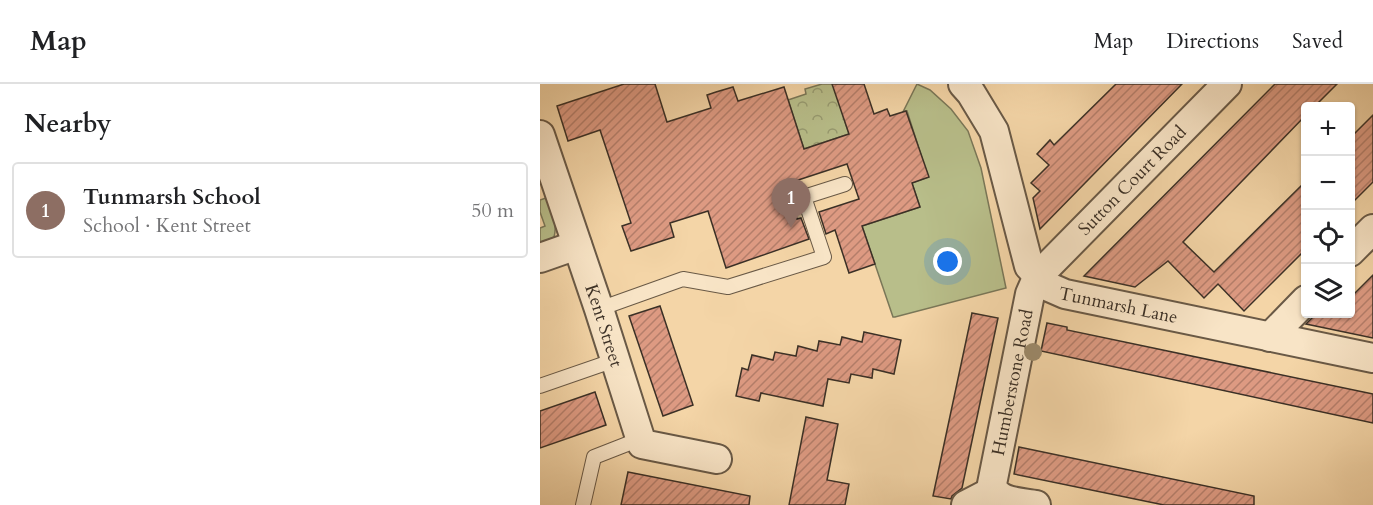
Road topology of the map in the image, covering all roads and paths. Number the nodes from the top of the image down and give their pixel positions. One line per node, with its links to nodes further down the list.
1 (963, 84): 9 (street, Tunmarsh Lane)
2 (1227, 84): 9 (street, Sutton Court Road)
3 (540, 135): 6 (street, Kent Street)
4 (844, 184): 11 (lane)
5 (1373, 229): 7 (street)
6 (577, 245): 8 (street); 11 (street, Kent Street)
7 (1355, 247)
8 (540, 258)
9 (1038, 276): 12 (street, Tunmarsh Lane); 18 (street, Humberstone Road)
10 (1301, 304): 12 (street)
11 (599, 309): 14 (street, Kent Street)
12 (1270, 337): 13 (street, Tunmarsh Lane)
13 (1373, 358)
14 (615, 360): 15 (lane); 16 (street, Kent Street)
15 (540, 386)
16 (640, 439): 17 (street); 19 (lane)
17 (717, 459)
18 (993, 491): 20 (street); 21 (street)
19 (583, 505)
20 (966, 505)
21 (1036, 505)

